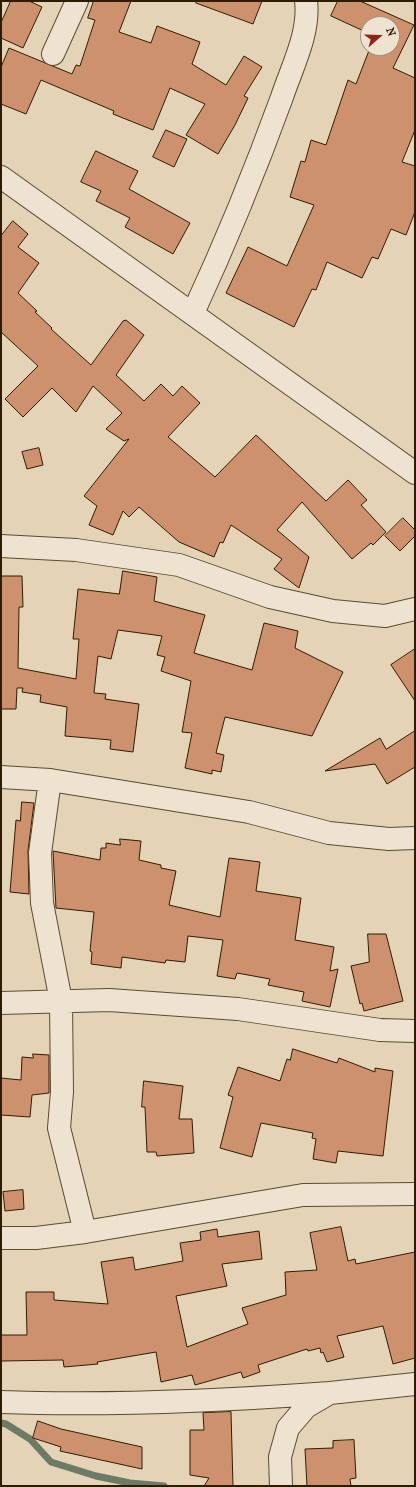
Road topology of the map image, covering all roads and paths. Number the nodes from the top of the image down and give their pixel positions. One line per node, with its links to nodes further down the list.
1 (77, 1): 3 (street)
2 (306, 1): 5 (street)
3 (53, 54)
4 (1, 177): 5 (street)
5 (193, 313): 6 (street)
6 (415, 473)
7 (1, 546): 8 (street)
8 (415, 609)
9 (1, 777): 10 (street)
10 (50, 780): 11 (street); 12 (street)
11 (415, 838)
12 (60, 1001): 13 (street); 14 (street); 16 (street)
13 (1, 1003)
14 (415, 1031)
15 (415, 1194): 16 (street)
16 (85, 1232): 17 (street)
17 (1, 1238)
18 (415, 1384): 19 (street)
19 (330, 1393): 20 (street); 21 (street)
20 (1, 1402)
21 (281, 1486)

